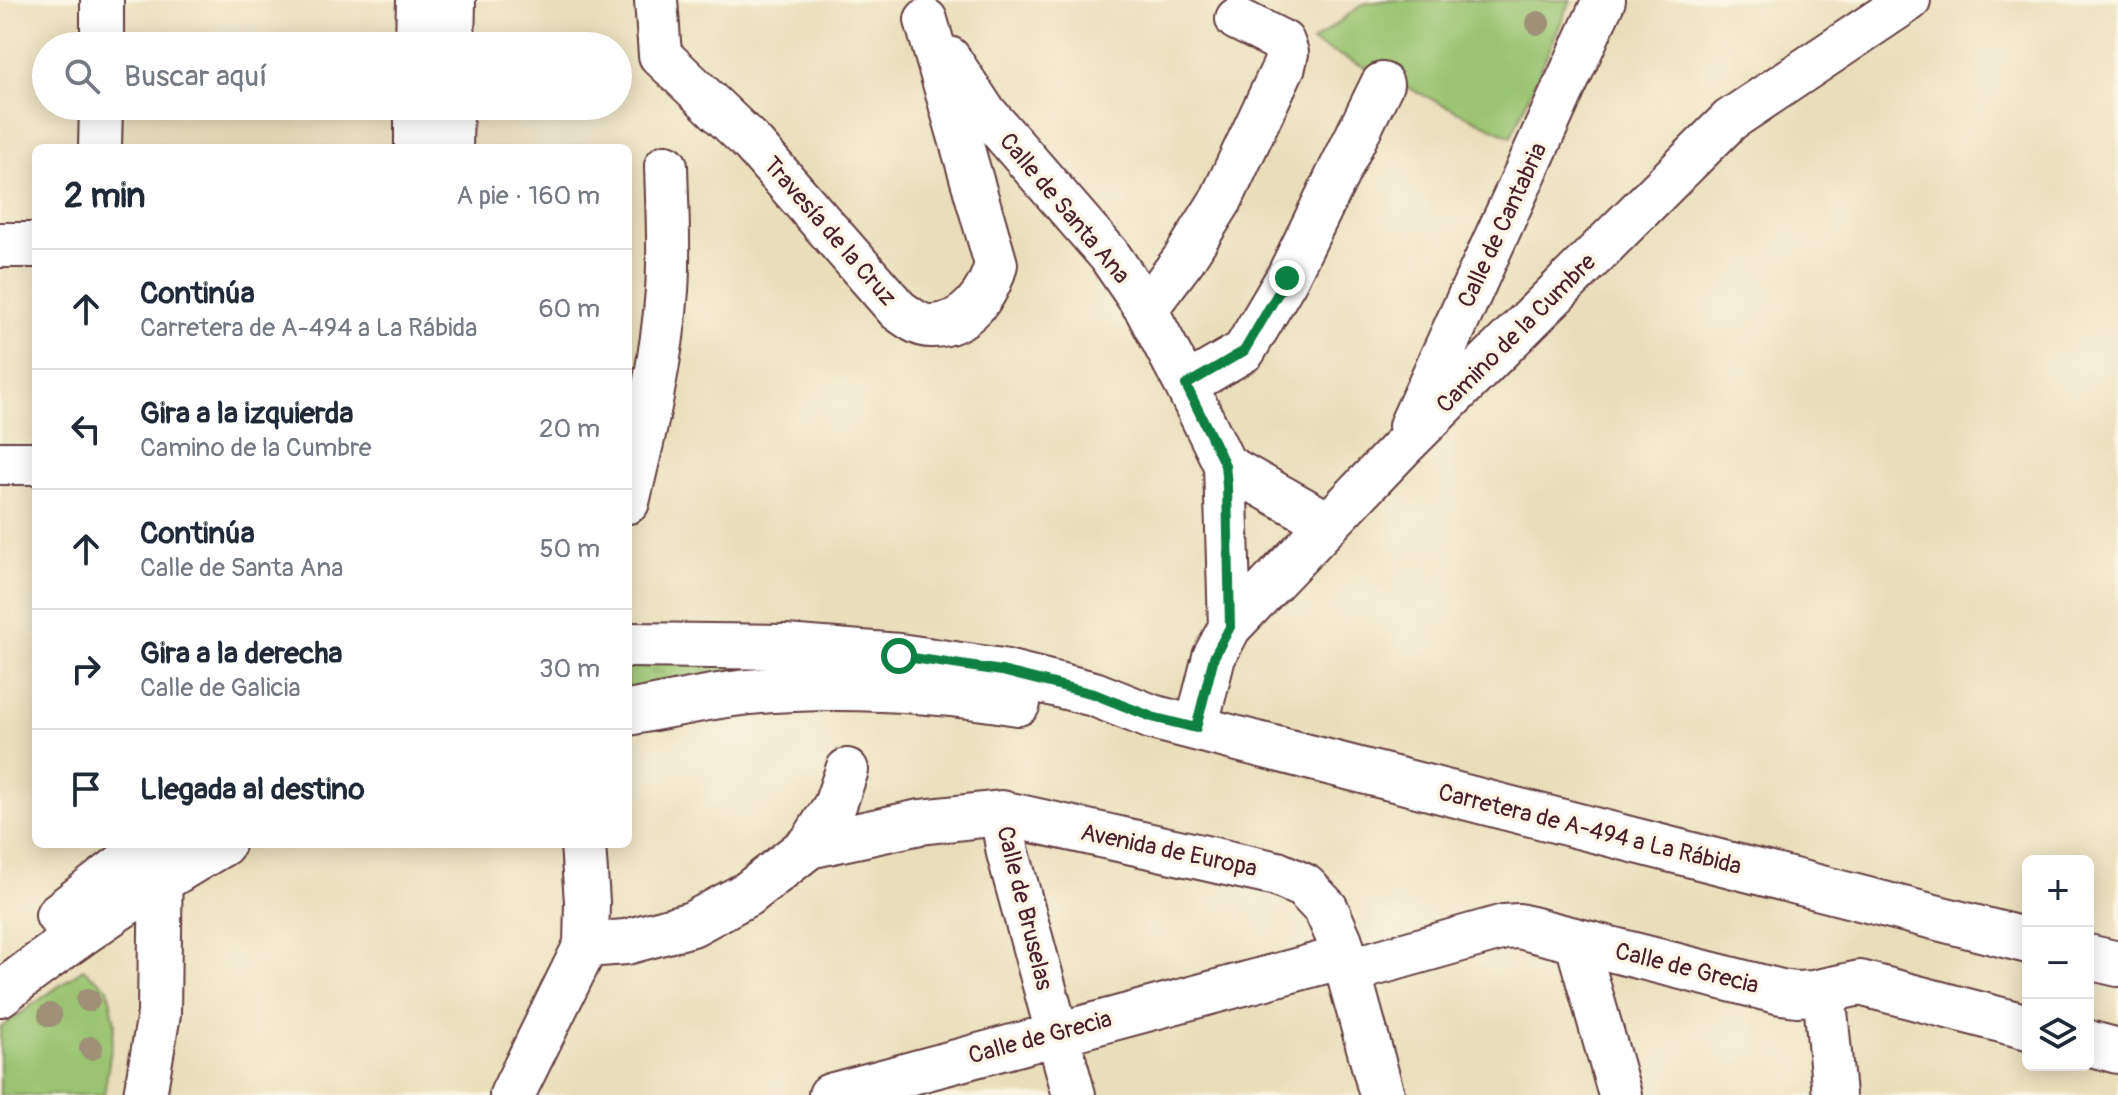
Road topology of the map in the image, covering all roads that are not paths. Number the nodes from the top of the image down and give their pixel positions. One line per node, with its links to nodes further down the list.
1 (102, 0): 9 (street)
2 (419, 0): 10 (main road)
3 (453, 0): 11 (main road)
4 (656, 0): 7 (street, Travesía de la Cruz)
5 (1604, 0): 24 (street, Calle de Cantabria)
6 (1909, 0): 24 (street, Camino de la Cumbre)
7 (923, 10): 22 (street, Calle de Santa Ana)
8 (1237, 19): 22 (street)
9 (102, 32)
10 (418, 32)
11 (452, 32)
12 (1382, 84): 23 (street)
13 (101, 120): 16 (street)
14 (417, 120): 17 (main road)
15 (451, 120): 18 (main road)
16 (100, 144)
17 (417, 144)
18 (450, 144)
19 (666, 166): 28 (street)
20 (0, 245): 21 (main road)
21 (32, 245)
22 (1146, 309): 23 (street, Calle de Santa Ana)
23 (1186, 385): 27 (street, Calle de Santa Ana)
24 (1400, 449): 29 (street, Camino de la Cumbre)
25 (0, 463): 26 (street)
26 (32, 463)
27 (1225, 465): 29 (street); 30 (street, Calle de Santa Ana)
28 (632, 486)
29 (1328, 523): 30 (street, Camino de la Cumbre)
30 (1230, 627): 34 (street, Camino de la Cumbre)
31 (632, 645): 33 (main road, Carretera de A-494 a La Rábida)
32 (632, 712): 33 (main road, Carretera de A-494 a La Rábida)
33 (1152, 717): 34 (main road, Carretera de A-494 a La Rábida)
34 (1196, 728): 41 (main road, Carretera de A-494 a La Rábida)
35 (847, 770): 37 (street)
36 (1001, 813): 37 (main road, Avenida de Europa); 45 (main road, Avenida de Europa); 51 (street, Calle de Bruselas)
37 (809, 846): 43 (main road)
38 (200, 848): 40 (main road)
39 (583, 848): 43 (main road)
40 (157, 856): 47 (main road); 49 (main road); 54 (street)
41 (2022, 939)
42 (1576, 940): 45 (main road, Calle de Grecia); 48 (main road, Calle de Grecia); 59 (street)
43 (586, 945): 55 (main road)
44 (2094, 958): 46 (main road)
45 (1346, 964): 51 (street, Calle de Grecia); 58 (main road, Avenida de Europa)
46 (2118, 964)
47 (0, 966)
48 (1824, 990): 50 (main road, Calle de Grecia); 60 (street)
49 (0, 994)
50 (2022, 1025)
51 (1057, 1032): 56 (street, Calle de Grecia); 57 (street, Calle de Bruselas)
52 (2094, 1045): 53 (main road)
53 (2118, 1051)
54 (145, 1095)
55 (512, 1095)
56 (830, 1095)
57 (1074, 1095)
58 (1382, 1095)
59 (1620, 1095)
60 (1834, 1095)

